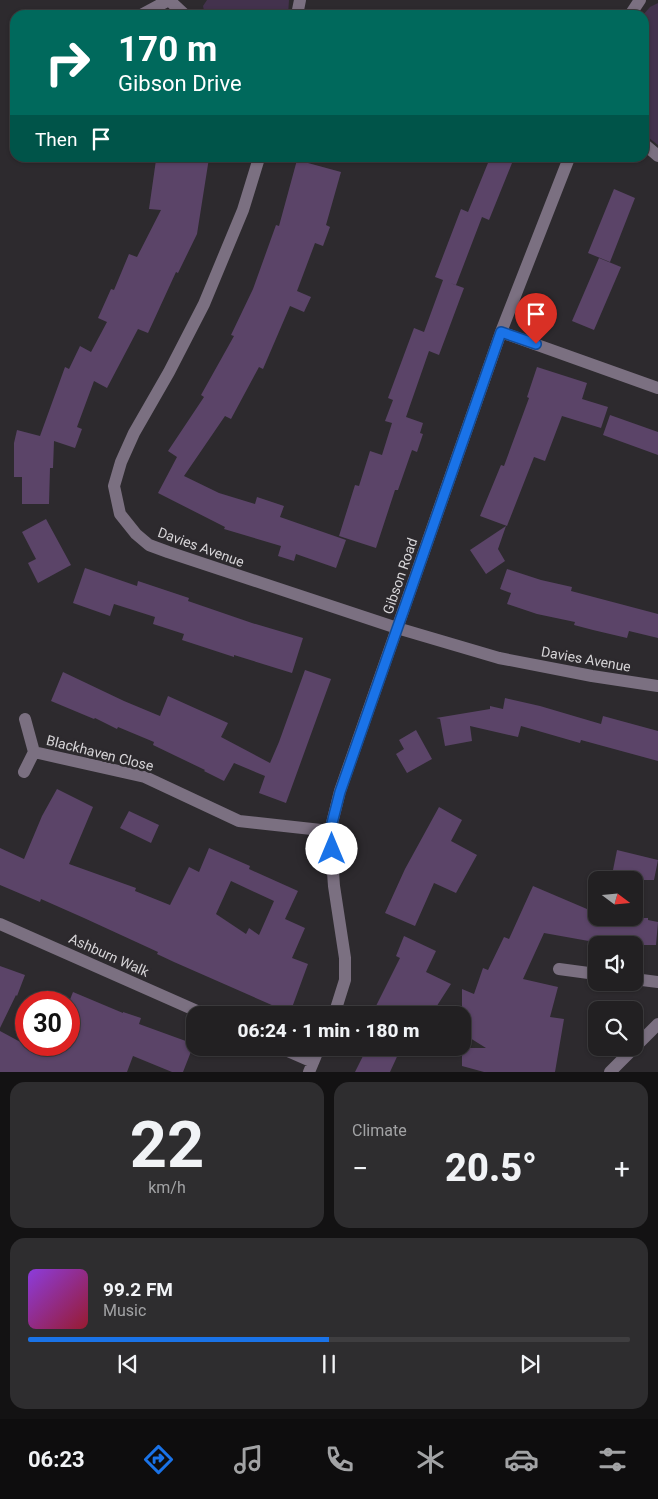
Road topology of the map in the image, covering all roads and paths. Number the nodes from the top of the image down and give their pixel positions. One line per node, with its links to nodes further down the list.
1 (169, 0): 2 (street); 3 (street)
2 (151, 10)
3 (180, 10)
4 (258, 162): 8 (street, Davies Avenue)
5 (567, 162): 6 (street, Gibson Road)
6 (501, 332): 7 (street); 8 (street, Gibson Road)
7 (658, 388)
8 (397, 628): 9 (street, Davies Avenue); 13 (street, Gibson Road)
9 (658, 686)
10 (25, 719): 11 (street, Blackhaven Close)
11 (34, 752): 12 (street, Blackhaven Close); 13 (street, Blackhaven Close)
12 (24, 772)
13 (330, 831): 20 (street, Gibson Road)
14 (0, 924): 19 (street, Ashburn Walk)
15 (559, 969): 16 (street)
16 (588, 973)
17 (643, 980): 18 (street)
18 (658, 982)
19 (186, 1006)
20 (337, 1006)
21 (658, 1024): 24 (street)
22 (293, 1056): 23 (street)
23 (311, 1067)
24 (610, 1072)

